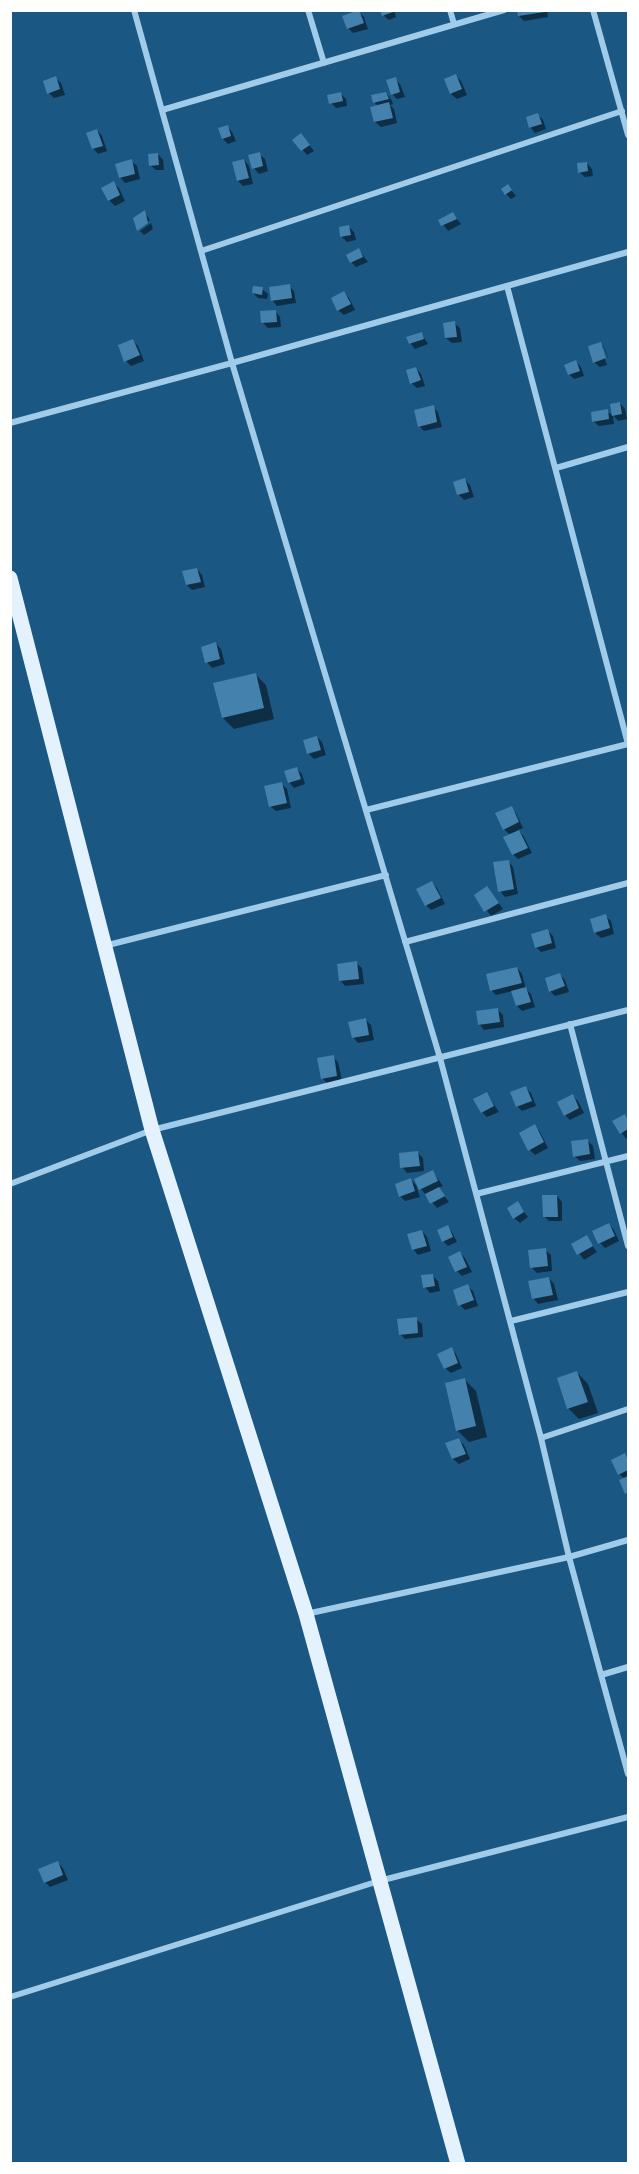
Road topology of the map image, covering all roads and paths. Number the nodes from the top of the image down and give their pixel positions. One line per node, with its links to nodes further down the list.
1 (134, 10): 8 (street)
2 (308, 10): 7 (street)
3 (450, 10): 6 (street)
4 (504, 10): 6 (street)
5 (593, 10): 9 (street)
6 (454, 24): 7 (street)
7 (324, 63): 8 (street)
8 (162, 110): 11 (street)
9 (622, 111): 10 (street); 11 (street)
10 (628, 135)
11 (201, 250): 14 (street)
12 (628, 252): 13 (street)
13 (507, 286): 14 (street); 17 (street)
14 (232, 363): 15 (street); 20 (street)
15 (10, 423)
16 (628, 447): 17 (street)
17 (556, 468): 19 (street)
18 (10, 578): 24 (main road)
19 (628, 744): 20 (street)
20 (366, 810): 21 (street)
21 (386, 875): 23 (street); 24 (street)
22 (628, 883): 23 (street)
23 (405, 942): 27 (street)
24 (104, 946): 28 (main road)
25 (628, 1010): 26 (street)
26 (570, 1024): 27 (street); 30 (street)
27 (440, 1058): 28 (street); 32 (street)
28 (152, 1130): 31 (street); 40 (main road)
29 (628, 1156): 30 (street)
30 (607, 1161): 32 (street); 33 (street)
31 (10, 1184)
32 (476, 1194): 35 (street)
33 (628, 1246)
34 (628, 1292): 35 (street)
35 (511, 1321): 37 (street)
36 (628, 1409): 37 (street)
37 (541, 1438): 39 (street)
38 (628, 1540): 39 (street)
39 (569, 1557): 40 (street); 42 (street)
40 (306, 1614): 45 (main road)
41 (628, 1667): 42 (street)
42 (601, 1675): 43 (street)
43 (628, 1774)
44 (628, 1817): 45 (street)
45 (379, 1881): 46 (street); 47 (main road)
46 (10, 1997)
47 (458, 2163)

